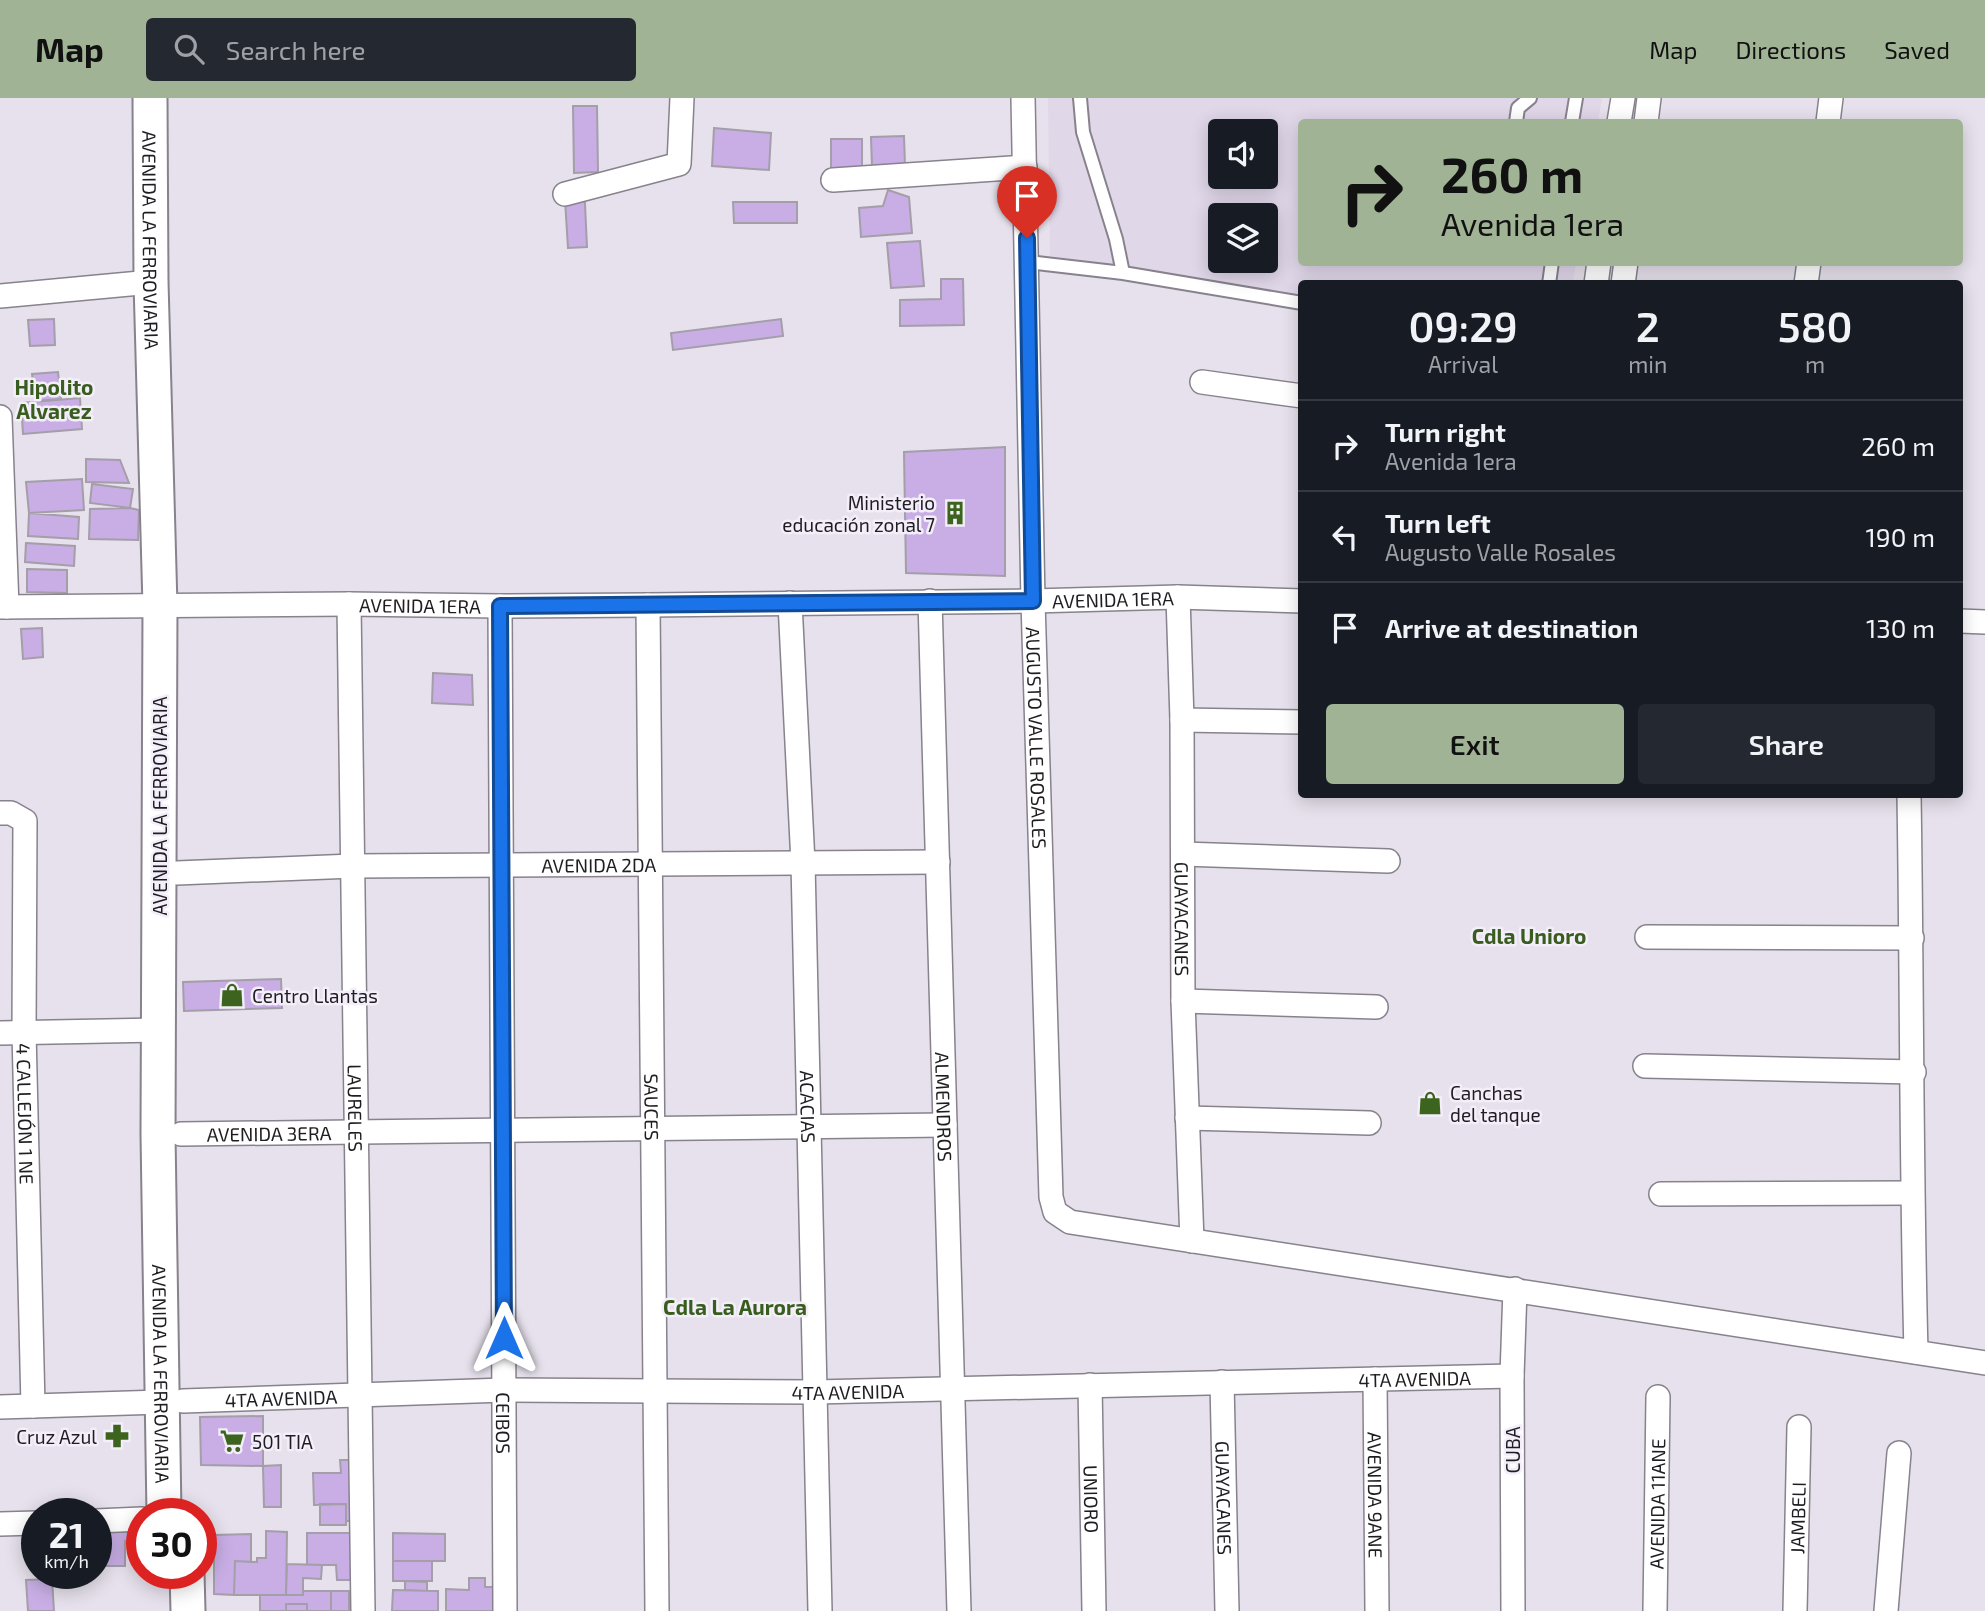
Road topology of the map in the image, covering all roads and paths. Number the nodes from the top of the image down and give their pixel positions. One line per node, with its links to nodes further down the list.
1 (150, 98): 21 (main road, AVENIDA LA FERROVIARIA)
2 (166, 98): 36 (main road, AVENIDA LA FERROVIARIA)
3 (681, 98): 18 (street)
4 (1023, 98): 16 (street, AUGUSTO VALLE ROSALES)
5 (1080, 98): 20 (lane)
6 (1530, 98): 11 (lane)
7 (1576, 98): 12 (lane)
8 (1623, 98): 13 (street)
9 (1649, 98): 14 (street)
10 (1831, 98): 15 (street)
11 (1516, 119)
12 (1572, 119)
13 (1620, 119)
14 (1646, 119)
15 (1828, 119)
16 (1025, 167): 17 (street); 19 (street, AUGUSTO VALLE ROSALES)
17 (834, 180)
18 (565, 194)
19 (1028, 262): 20 (lane); 29 (street, AUGUSTO VALLE ROSALES)
20 (1124, 273): 23 (lane)
21 (151, 282): 22 (street); 36 (main road, AVENIDA LA FERROVIARIA)
22 (0, 296)
23 (1298, 302)
24 (1202, 382): 25 (street)
25 (1298, 395)
26 (0, 417): 35 (street)
27 (1178, 597): 29 (street, AVENIDA 1ERA); 30 (street, AVENIDA 1ERA); 39 (street, GUAYACANES)
28 (930, 601): 29 (street, AVENIDA 1ERA); 31 (street, AVENIDA 1ERA); 45 (street, ALMENDROS)
29 (1033, 601): 70 (street, AUGUSTO VALLE ROSALES)
30 (1298, 601)
31 (790, 603): 33 (street, AVENIDA 1ERA); 46 (street, ACACIAS)
32 (349, 604): 34 (street, AVENIDA 1ERA); 36 (street, AVENIDA 1ERA); 49 (street, LAURELES)
33 (648, 605): 34 (street, AVENIDA 1ERA); 47 (street, SAUCES)
34 (500, 606): 48 (street, CEIBOS)
35 (3, 607): 36 (street, AVENIDA 1ERA)
36 (168, 607): 50 (main road, AVENIDA LA FERROVIARIA); 55 (main road, AVENIDA LA FERROVIARIA)
37 (1963, 621): 38 (street)
38 (1985, 622)
39 (1182, 720): 40 (street); 43 (street, GUAYACANES)
40 (1298, 722)
41 (1909, 798): 52 (street)
42 (0, 813): 56 (street, 4 CALLEJÓN 1 NE)
43 (1183, 854): 44 (street); 53 (street, GUAYACANES)
44 (1388, 861)
45 (938, 862): 46 (street, AVENIDA 2DA); 62 (street, ALMENDROS)
46 (803, 863): 47 (street, AVENIDA 2DA); 63 (street, ACACIAS)
47 (651, 864): 48 (street, AVENIDA 2DA); 64 (street, SAUCES)
48 (502, 865): 49 (street, AVENIDA 2DA); 65 (street, CEIBOS)
49 (353, 866): 50 (street, AVENIDA 2DA); 66 (street, LAURELES)
50 (177, 873): 67 (main road, AVENIDA LA FERROVIARIA)
51 (1647, 937): 52 (street)
52 (1912, 938): 59 (street)
53 (1183, 1001): 54 (street); 60 (street, GUAYACANES)
54 (1376, 1007)
55 (158, 1030): 56 (street); 84 (main road, AVENIDA LA FERROVIARIA)
56 (24, 1032): 57 (street); 85 (street, 4 CALLEJÓN 1 NE)
57 (0, 1033)
58 (1645, 1066): 59 (street)
59 (1913, 1072): 68 (street)
60 (1187, 1118): 61 (street); 70 (street, GUAYACANES)
61 (1369, 1123)
62 (946, 1125): 63 (street, AVENIDA 3ERA); 78 (street, ALMENDROS)
63 (809, 1126): 64 (street, AVENIDA 3ERA); 81 (street, ACACIAS)
64 (653, 1128): 65 (street, AVENIDA 3ERA); 80 (street, SAUCES)
65 (505, 1130): 66 (street, AVENIDA 3ERA); 79 (street, CEIBOS)
66 (357, 1132): 67 (street, AVENIDA 3ERA); 82 (street, LAURELES)
67 (181, 1134): 84 (main road, AVENIDA LA FERROVIARIA)
68 (1912, 1193): 69 (street); 72 (street)
69 (1661, 1194)
70 (1192, 1241): 71 (street)
71 (1515, 1289): 72 (street); 74 (street, CUBA)
72 (1916, 1352): 73 (street)
73 (1985, 1363)
74 (1511, 1376): 75 (street, 4TA AVENIDA); 105 (street, CUBA)
75 (1375, 1379): 76 (street, 4TA AVENIDA); 104 (street, AVENIDA 9ANE)
76 (1223, 1382): 77 (street, 4TA AVENIDA); 103 (street, GUAYACANES)
77 (1090, 1385): 78 (street, 4TA AVENIDA); 102 (street, UNIORO)
78 (954, 1388): 81 (street, 4TA AVENIDA); 101 (street, ALMENDROS)
79 (504, 1390): 80 (street, 4TA AVENIDA); 82 (street, 4TA AVENIDA); 98 (street, CEIBOS)
80 (655, 1391): 81 (street, 4TA AVENIDA); 99 (street, SAUCES)
81 (815, 1392): 100 (street, ACACIAS)
82 (358, 1396): 84 (street, 4TA AVENIDA); 97 (street, LAURELES)
83 (1658, 1397): 106 (street, AVENIDA 11ANE)
84 (172, 1401): 85 (street, 4TA AVENIDA); 89 (main road, AVENIDA LA FERROVIARIA); 90 (main road, AVENIDA LA FERROVIARIA)
85 (33, 1406): 86 (street, 4TA AVENIDA)
86 (0, 1407)
87 (1799, 1427): 107 (street, JAMBELI)
88 (1899, 1453): 108 (street)
89 (165, 1498)
90 (184, 1498)
91 (21, 1523): 92 (street)
92 (0, 1524)
93 (165, 1589): 95 (main road)
94 (187, 1589): 96 (main road)
95 (165, 1611)
96 (188, 1611)
97 (363, 1611)
98 (505, 1611)
99 (657, 1611)
100 (820, 1611)
101 (960, 1611)
102 (1094, 1611)
103 (1227, 1611)
104 (1377, 1611)
105 (1513, 1611)
106 (1656, 1611)
107 (1795, 1611)
108 (1886, 1611)

